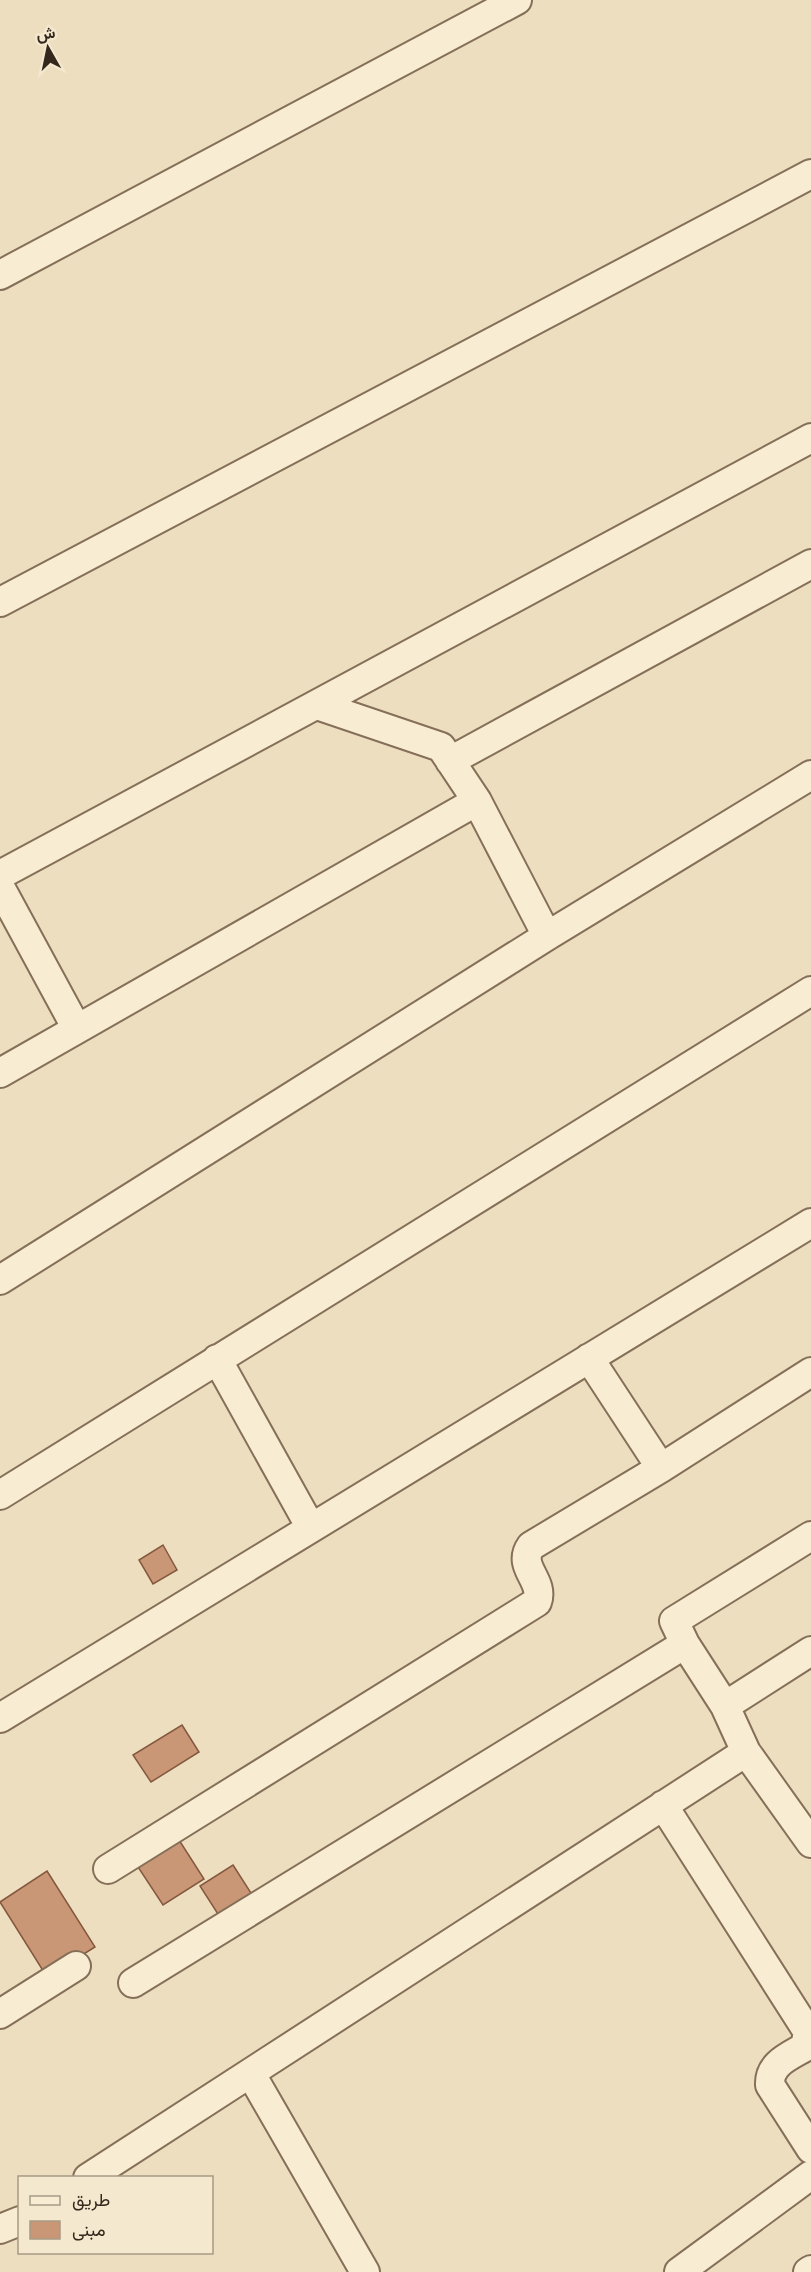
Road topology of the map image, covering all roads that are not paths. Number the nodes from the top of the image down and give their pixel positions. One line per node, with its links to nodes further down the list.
1 (517, 0): 3 (street)
2 (811, 174): 6 (street)
3 (0, 275)
4 (811, 438): 7 (street)
5 (811, 564): 8 (street)
6 (0, 602)
7 (317, 705): 8 (street); 11 (street)
8 (450, 761): 10 (street)
9 (811, 775): 13 (street)
10 (477, 801): 13 (street); 15 (street)
11 (0, 874)
12 (0, 887): 15 (street)
13 (547, 936): 18 (street)
14 (811, 991): 20 (street)
15 (77, 1029): 16 (street)
16 (0, 1073)
17 (811, 1223): 19 (street)
18 (0, 1280)
19 (589, 1358): 22 (street); 24 (street)
20 (217, 1359): 23 (street); 24 (street)
21 (811, 1372): 22 (street)
22 (661, 1468): 33 (street)
23 (0, 1495)
24 (311, 1528): 29 (street)
25 (811, 1536): 26 (street)
26 (685, 1644): 28 (street); 35 (street)
27 (811, 1651): 28 (street)
28 (724, 1706): 30 (street)
29 (0, 1718)
30 (746, 1752): 31 (street); 32 (street)
31 (663, 1805): 37 (street); 38 (street)
32 (811, 1843)
33 (108, 1869)
34 (76, 1966): 36 (street)
35 (133, 1983)
36 (0, 2014)
37 (251, 2074): 40 (street); 43 (street)
38 (811, 2149)
39 (811, 2175): 44 (street)
40 (91, 2176)
41 (18, 2222): 42 (street)
42 (0, 2229)
43 (365, 2272)
44 (679, 2272)

